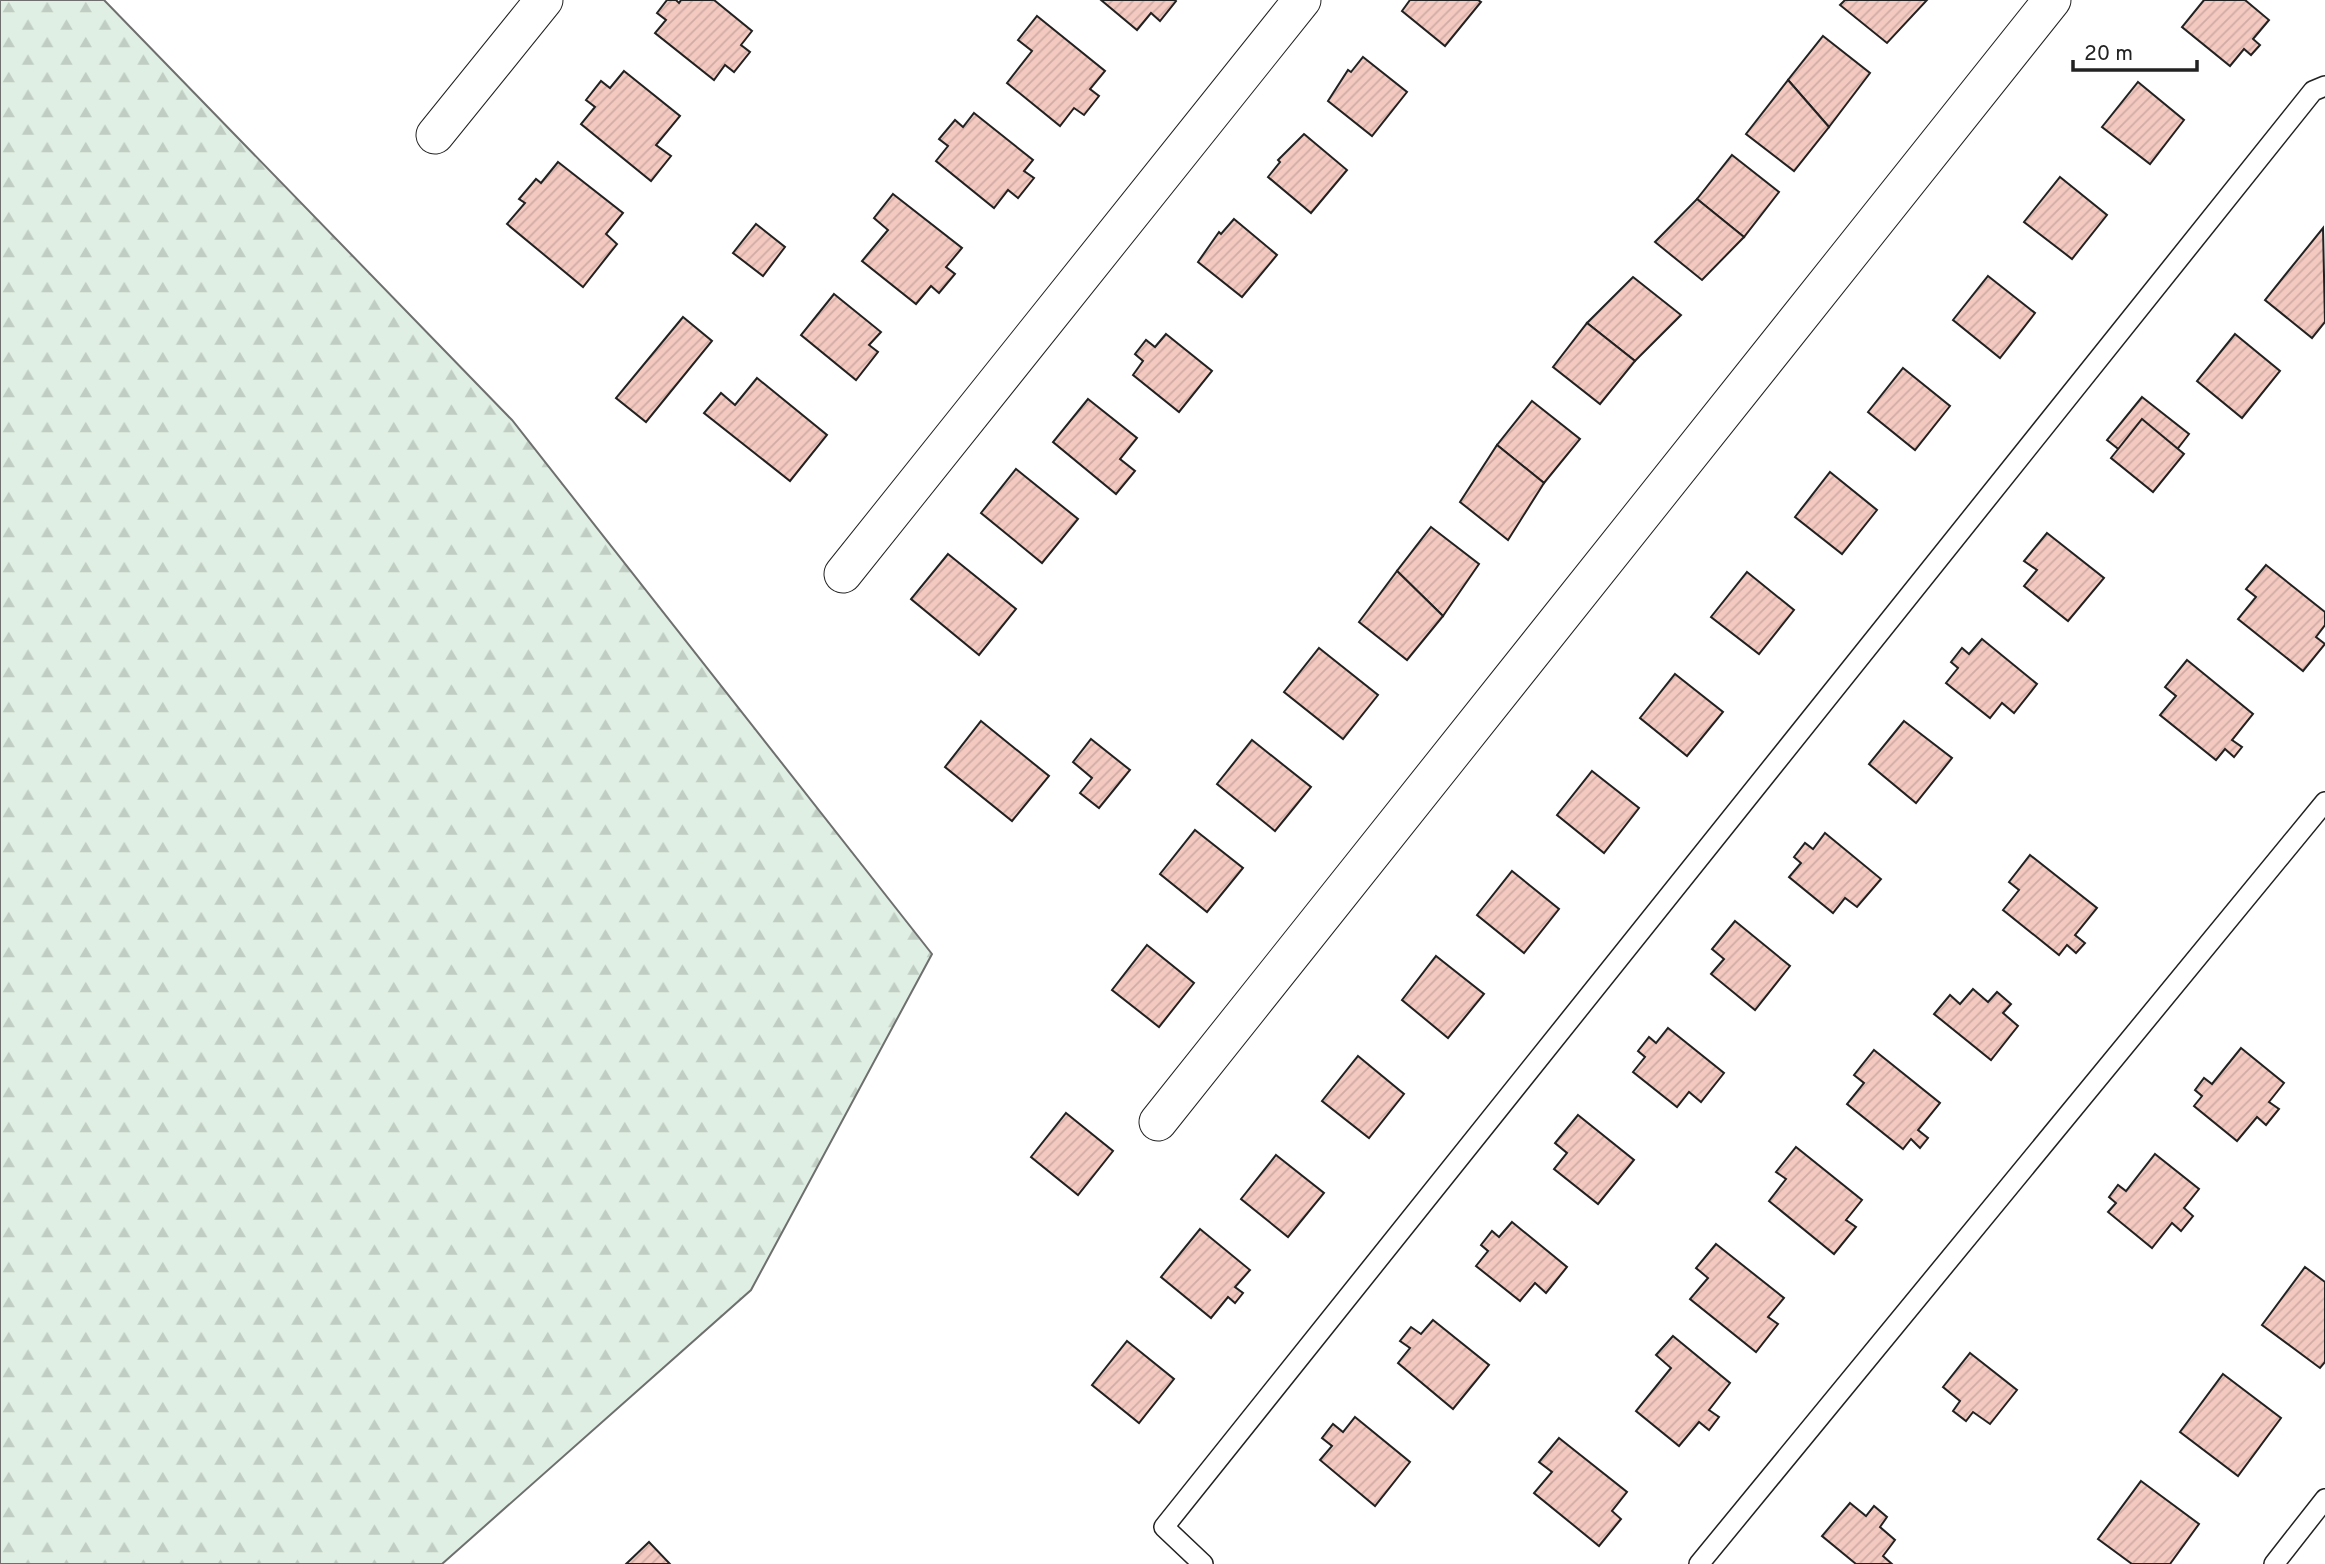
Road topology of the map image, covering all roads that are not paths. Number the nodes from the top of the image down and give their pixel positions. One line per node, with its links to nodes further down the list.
1 (544, 0): 5 (street)
2 (1302, 0): 6 (street)
3 (2052, 0): 8 (street)
4 (2325, 86): 10 (lane)
5 (435, 135)
6 (843, 575)
7 (2325, 802): 11 (lane)
8 (1158, 1122)
9 (2325, 1499): 12 (lane)
10 (1203, 1564)
11 (1699, 1564)
12 (2274, 1564)

